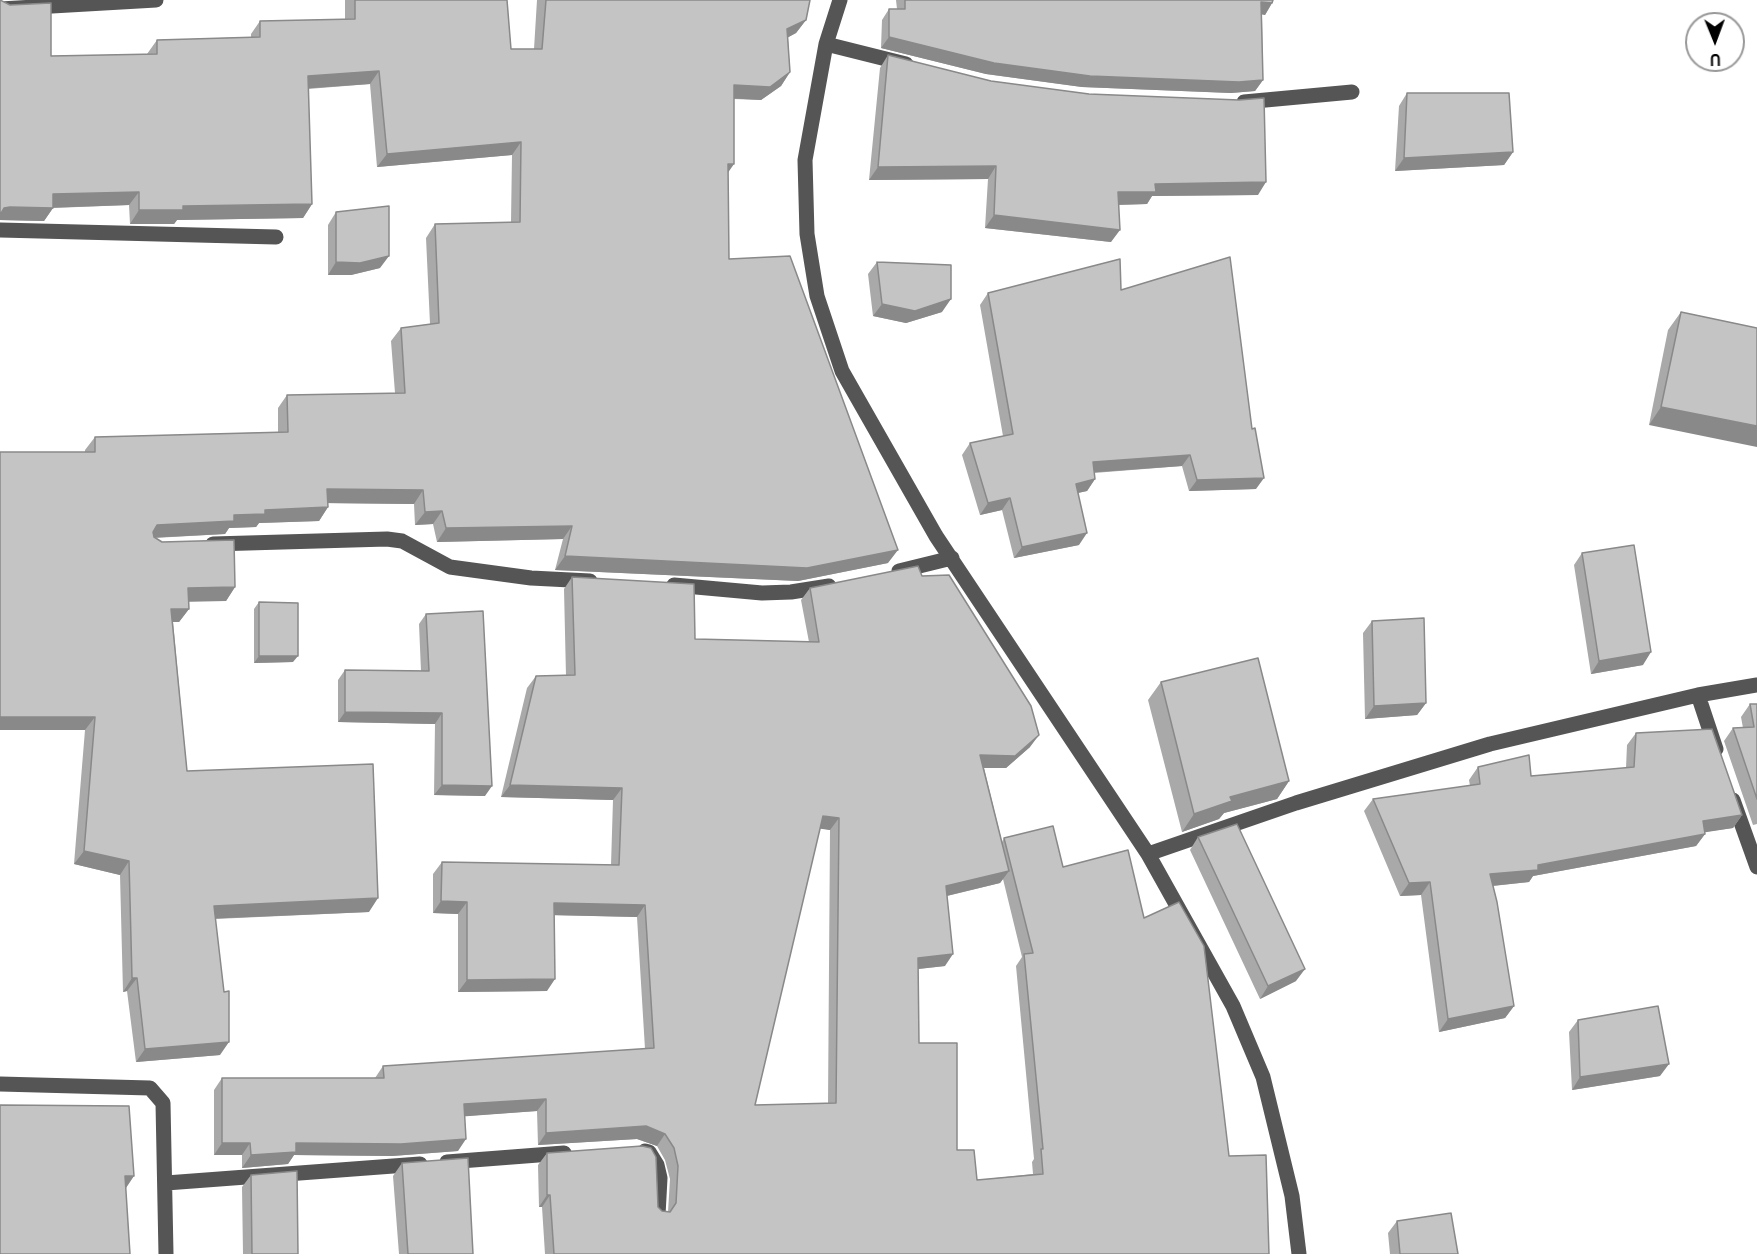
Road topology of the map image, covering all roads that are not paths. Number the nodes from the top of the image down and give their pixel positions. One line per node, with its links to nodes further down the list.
1 (156, 0): 3 (street)
2 (840, 0): 4 (street)
3 (0, 9)
4 (826, 44): 5 (street); 11 (street)
5 (916, 67)
6 (1352, 92): 7 (street)
7 (1231, 103)
8 (0, 230): 9 (street)
9 (276, 237)
10 (200, 544): 13 (street)
11 (952, 558): 12 (street); 20 (street)
12 (889, 573)
13 (601, 582)
14 (846, 582): 15 (street)
15 (659, 585)
16 (1757, 685): 17 (street)
17 (1698, 695): 18 (street); 20 (street)
18 (1723, 768)
19 (1730, 790): 21 (street)
20 (1148, 854): 28 (street)
21 (1757, 867)
22 (0, 1084): 25 (street)
23 (635, 1148): 26 (street)
24 (576, 1153): 25 (street)
25 (166, 1183): 27 (street)
26 (658, 1215)
27 (166, 1254)
28 (1299, 1254)

